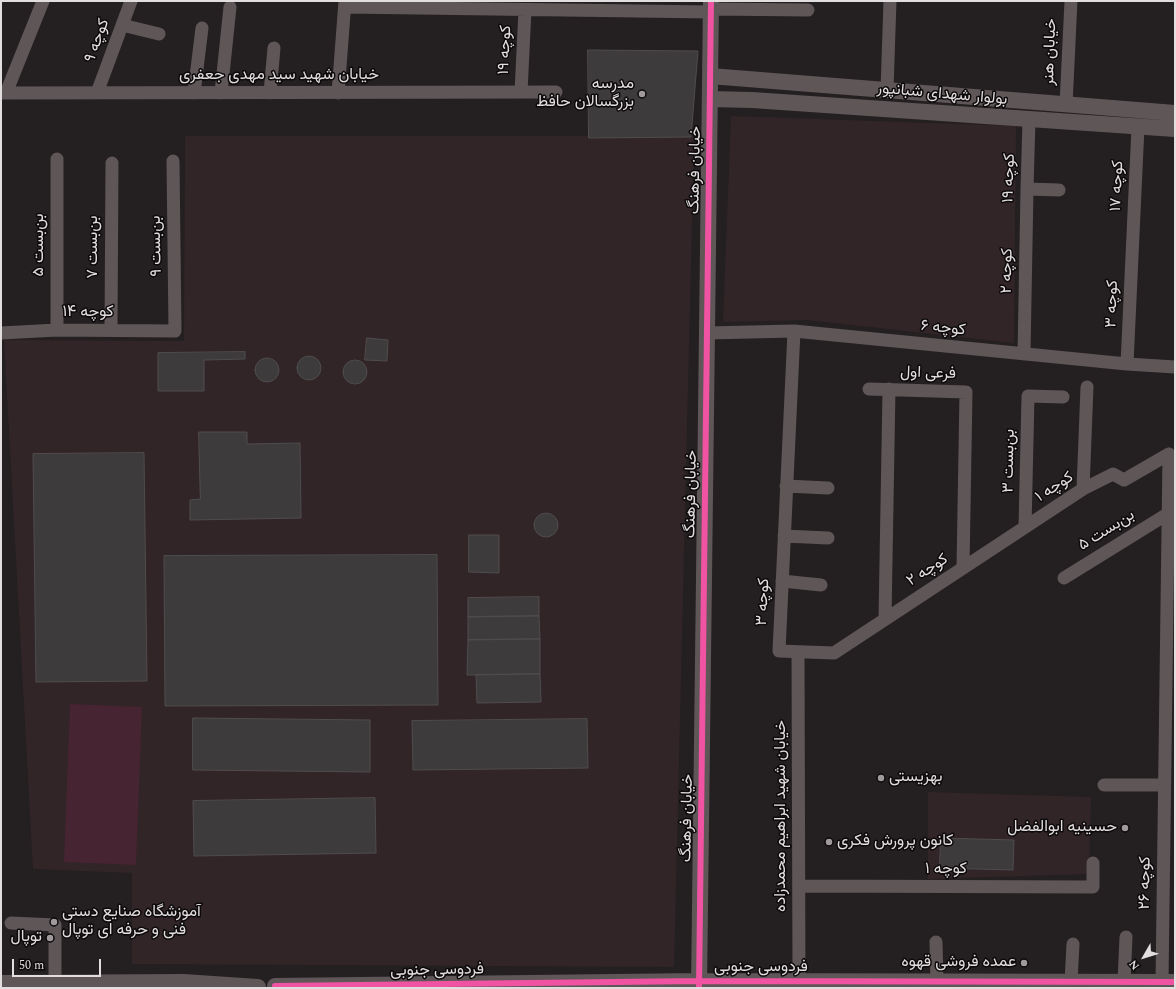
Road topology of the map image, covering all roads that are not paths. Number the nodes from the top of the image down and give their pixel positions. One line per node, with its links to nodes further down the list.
1 (43, 1): 19 (street)
2 (131, 1): 10 (street, کوچه ۹)
3 (890, 1): 16 (street)
4 (1071, 1): 27 (street, خیابان هنر)
5 (345, 4): 8 (street); 24 (street)
6 (230, 7): 22 (street)
7 (711, 7): 8 (street); 9 (street); 14 (street, خیابان فرهنگ)
8 (526, 10): 17 (street, کوچه ۱۹)
9 (808, 10)
10 (122, 25): 12 (street); 20 (street, کوچه ۹)
11 (202, 28): 21 (street)
12 (159, 34)
13 (274, 48): 23 (street)
14 (710, 76): 15 (street, بولوار شهدای شبانپور); 25 (street, خیابان فرهنگ)
15 (753, 80): 16 (street, بولوار شهدای شبانپور); 26 (street)
16 (887, 90): 27 (street, بولوار شهدای شبانپور)
17 (521, 92): 18 (street, خیابان شهید سید مهدی جعفری); 24 (street, خیابان شهید سید مهدی جعفری)
18 (556, 92)
19 (4, 93): 20 (street, خیابان شهید سید مهدی جعفری)
20 (97, 93): 21 (street, خیابان شهید سید مهدی جعفری)
21 (194, 93): 22 (street, خیابان شهید سید مهدی جعفری)
22 (221, 93): 23 (street, خیابان شهید سید مهدی جعفری)
23 (270, 93): 24 (street, خیابان شهید سید مهدی جعفری)
24 (338, 93)
25 (710, 99): 26 (street, بولوار شهدای شبانپور); 46 (street, خیابان فرهنگ)
26 (752, 100): 30 (street, بولوار شهدای شبانپور)
27 (1066, 105): 28 (street, بولوار شهدای شبانپور)
28 (1106, 108): 29 (street, بولوار شهدای شبانپور); 31 (street)
29 (1175, 113)
30 (1029, 120): 31 (street, بولوار شهدای شبانپور); 37 (street, کوچه ۱۹)
31 (1106, 125): 32 (street, بولوار شهدای شبانپور)
32 (1138, 127): 33 (street, بولوار شهدای شبانپور); 40 (street, کوچه ۱۷)
33 (1175, 129)
34 (57, 159): 41 (street, بن‌بست ۵)
35 (173, 161): 43 (street, بن‌بست ۹)
36 (112, 163): 42 (street, بن‌بست ۷)
37 (1027, 189): 38 (street); 39 (street, کوچه ۱۹)
38 (1059, 190)
39 (1026, 237): 47 (street, کوچه ۲)
40 (1132, 246): 48 (street, کوچه ۳)
41 (57, 330): 42 (street, کوچه ۱۴); 45 (street, کوچه ۱۴)
42 (111, 330): 43 (street, کوچه ۱۴)
43 (175, 331)
44 (794, 331): 46 (street, کوچه ۶); 47 (street, کوچه ۶); 56 (street)
45 (1, 333)
46 (707, 333): 90 (street, خیابان فرهنگ)
47 (1024, 354): 48 (street, کوچه ۶)
48 (1127, 364): 49 (street, کوچه ۶)
49 (1175, 367)
50 (1087, 387): 58 (street)
51 (869, 389): 52 (street, فرعی اول)
52 (888, 389): 53 (street, فرعی اول); 67 (street)
53 (966, 392): 63 (street, کوچه ۲)
54 (1063, 397): 60 (street, بن‌بست ۳)
55 (1172, 482): 58 (street, کوچه ۱); 59 (street)
56 (786, 486): 57 (street); 61 (street)
57 (828, 488)
58 (1083, 489): 60 (street, کوچه ۱)
59 (1169, 513): 64 (street, بن‌بست ۵); 68 (street)
60 (1025, 527): 63 (street, کوچه ۱)
61 (784, 536): 62 (street); 65 (street, کوچه ۳)
62 (828, 538)
63 (963, 568): 67 (street, کوچه ۲)
64 (1064, 578)
65 (782, 580): 66 (street); 69 (street, کوچه ۳)
66 (821, 585)
67 (885, 619): 69 (street, کوچه ۲)
68 (1171, 620): 70 (street)
69 (798, 652): 78 (street, خیابان شهید ابراهیم محمدزاده)
70 (1171, 685): 71 (street)
71 (1170, 750): 73 (street)
72 (1104, 785): 73 (street)
73 (1164, 785): 74 (street, کوچه ۲۶)
74 (1170, 809): 75 (street, کوچه ۲۶)
75 (1169, 860): 77 (street, کوچه ۲۶)
76 (1093, 863): 78 (street, کوچه ۱)
77 (1169, 883): 89 (street, کوچه ۲۶)
78 (799, 886): 88 (street, خیابان شهید ابراهیم محمدزاده)
79 (11, 923): 87 (street)
80 (1126, 937): 85 (street)
81 (936, 942): 83 (street)
82 (1073, 944): 84 (street)
83 (937, 982): 88 (street, فردوسی جنوبی); 91 (street, فردوسی جنوبی)
84 (1070, 982): 85 (street, فردوسی جنوبی); 91 (street, فردوسی جنوبی)
85 (1124, 982): 89 (street, فردوسی جنوبی)
86 (1, 983): 87 (street)
87 (54, 983): 92 (street)
88 (804, 983): 90 (street, فردوسی جنوبی)
89 (1167, 984)
90 (699, 985): 93 (street, فردوسی جنوبی)
91 (1040, 985)
92 (257, 987): 93 (street, فردوسی جنوبی)
93 (275, 987)

